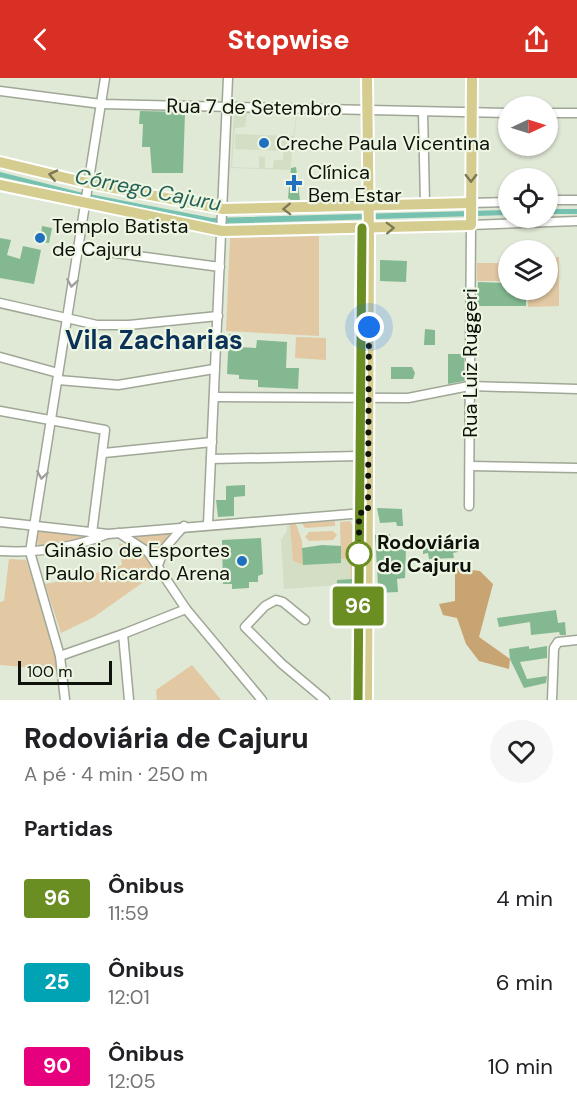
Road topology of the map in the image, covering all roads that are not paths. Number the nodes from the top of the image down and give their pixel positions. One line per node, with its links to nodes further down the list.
1 (105, 78): 6 (street)
2 (228, 78): 7 (street)
3 (366, 78): 8 (main road)
4 (471, 78): 10 (main road)
5 (0, 91): 6 (street, Rua 7 de Setembro)
6 (101, 104): 7 (street, Rua 7 de Setembro); 16 (street)
7 (226, 107): 8 (street, Rua 7 de Setembro); 23 (street)
8 (365, 109): 9 (street, Rua 7 de Setembro); 24 (main road)
9 (423, 112): 10 (street, Rua 7 de Setembro); 21 (street)
10 (471, 113): 11 (street, Rua 7 de Setembro); 22 (main road, one-way to 22)
11 (498, 113)
12 (558, 113): 13 (street)
13 (577, 113)
14 (0, 162): 16 (main road, one-way to 14)
15 (0, 185): 19 (main road)
16 (90, 185): 19 (street); 23 (main road)
17 (558, 200): 18 (street)
18 (577, 200)
19 (87, 202): 27 (main road); 28 (street)
20 (498, 203): 22 (street)
21 (425, 204): 22 (main road); 24 (main road)
22 (471, 205): 26 (main road)
23 (223, 211): 24 (main road, one-way to 23); 27 (street)
24 (366, 218): 26 (main road, one-way to 26); 27 (main road); 39 (main road)
25 (577, 221): 26 (street)
26 (471, 222): 36 (street, Rua Luiz Ruggeri)
27 (223, 229): 29 (street)
28 (78, 248): 29 (street); 32 (street, one-way to 32)
29 (220, 267): 31 (street)
30 (0, 303): 32 (street)
31 (218, 316): 32 (street); 34 (street)
32 (66, 319): 35 (street)
33 (0, 357): 35 (street)
34 (214, 369): 35 (street); 38 (street)
35 (58, 376): 41 (street)
36 (469, 386): 37 (street); 39 (street); 46 (street, Rua Luiz Ruggeri)
37 (577, 389)
38 (214, 398): 39 (street); 42 (street)
39 (364, 399): 44 (main road); 49 (main road)
40 (0, 411): 41 (street)
41 (51, 420): 43 (street); 52 (street, one-way to 52)
42 (212, 442): 43 (street); 45 (street)
43 (104, 453): 54 (street)
44 (358, 456): 45 (street); 49 (main road)
45 (212, 459): 51 (street)
46 (470, 466): 47 (street); 48 (street, Rua Luiz Ruggeri)
47 (577, 468)
48 (469, 506)
49 (363, 513): 51 (street); 69 (main road); 70 (main road)
50 (0, 522): 52 (street)
51 (208, 524): 53 (street)
52 (33, 526): 54 (street); 58 (street)
53 (185, 526): 55 (street); 59 (street)
54 (92, 533): 56 (street)
55 (118, 533): 56 (street); 59 (street)
56 (108, 534): 58 (street)
57 (0, 551): 58 (street)
58 (30, 552): 64 (street)
59 (158, 565): 60 (street)
60 (186, 609): 62 (street); 67 (street)
61 (304, 620): 68 (street)
62 (123, 634): 64 (street); 66 (street)
63 (577, 640): 71 (street)
64 (60, 656): 65 (street)
65 (65, 700)
66 (129, 700)
67 (262, 700)
68 (325, 700)
69 (358, 700)
70 (367, 700)
71 (552, 700)

